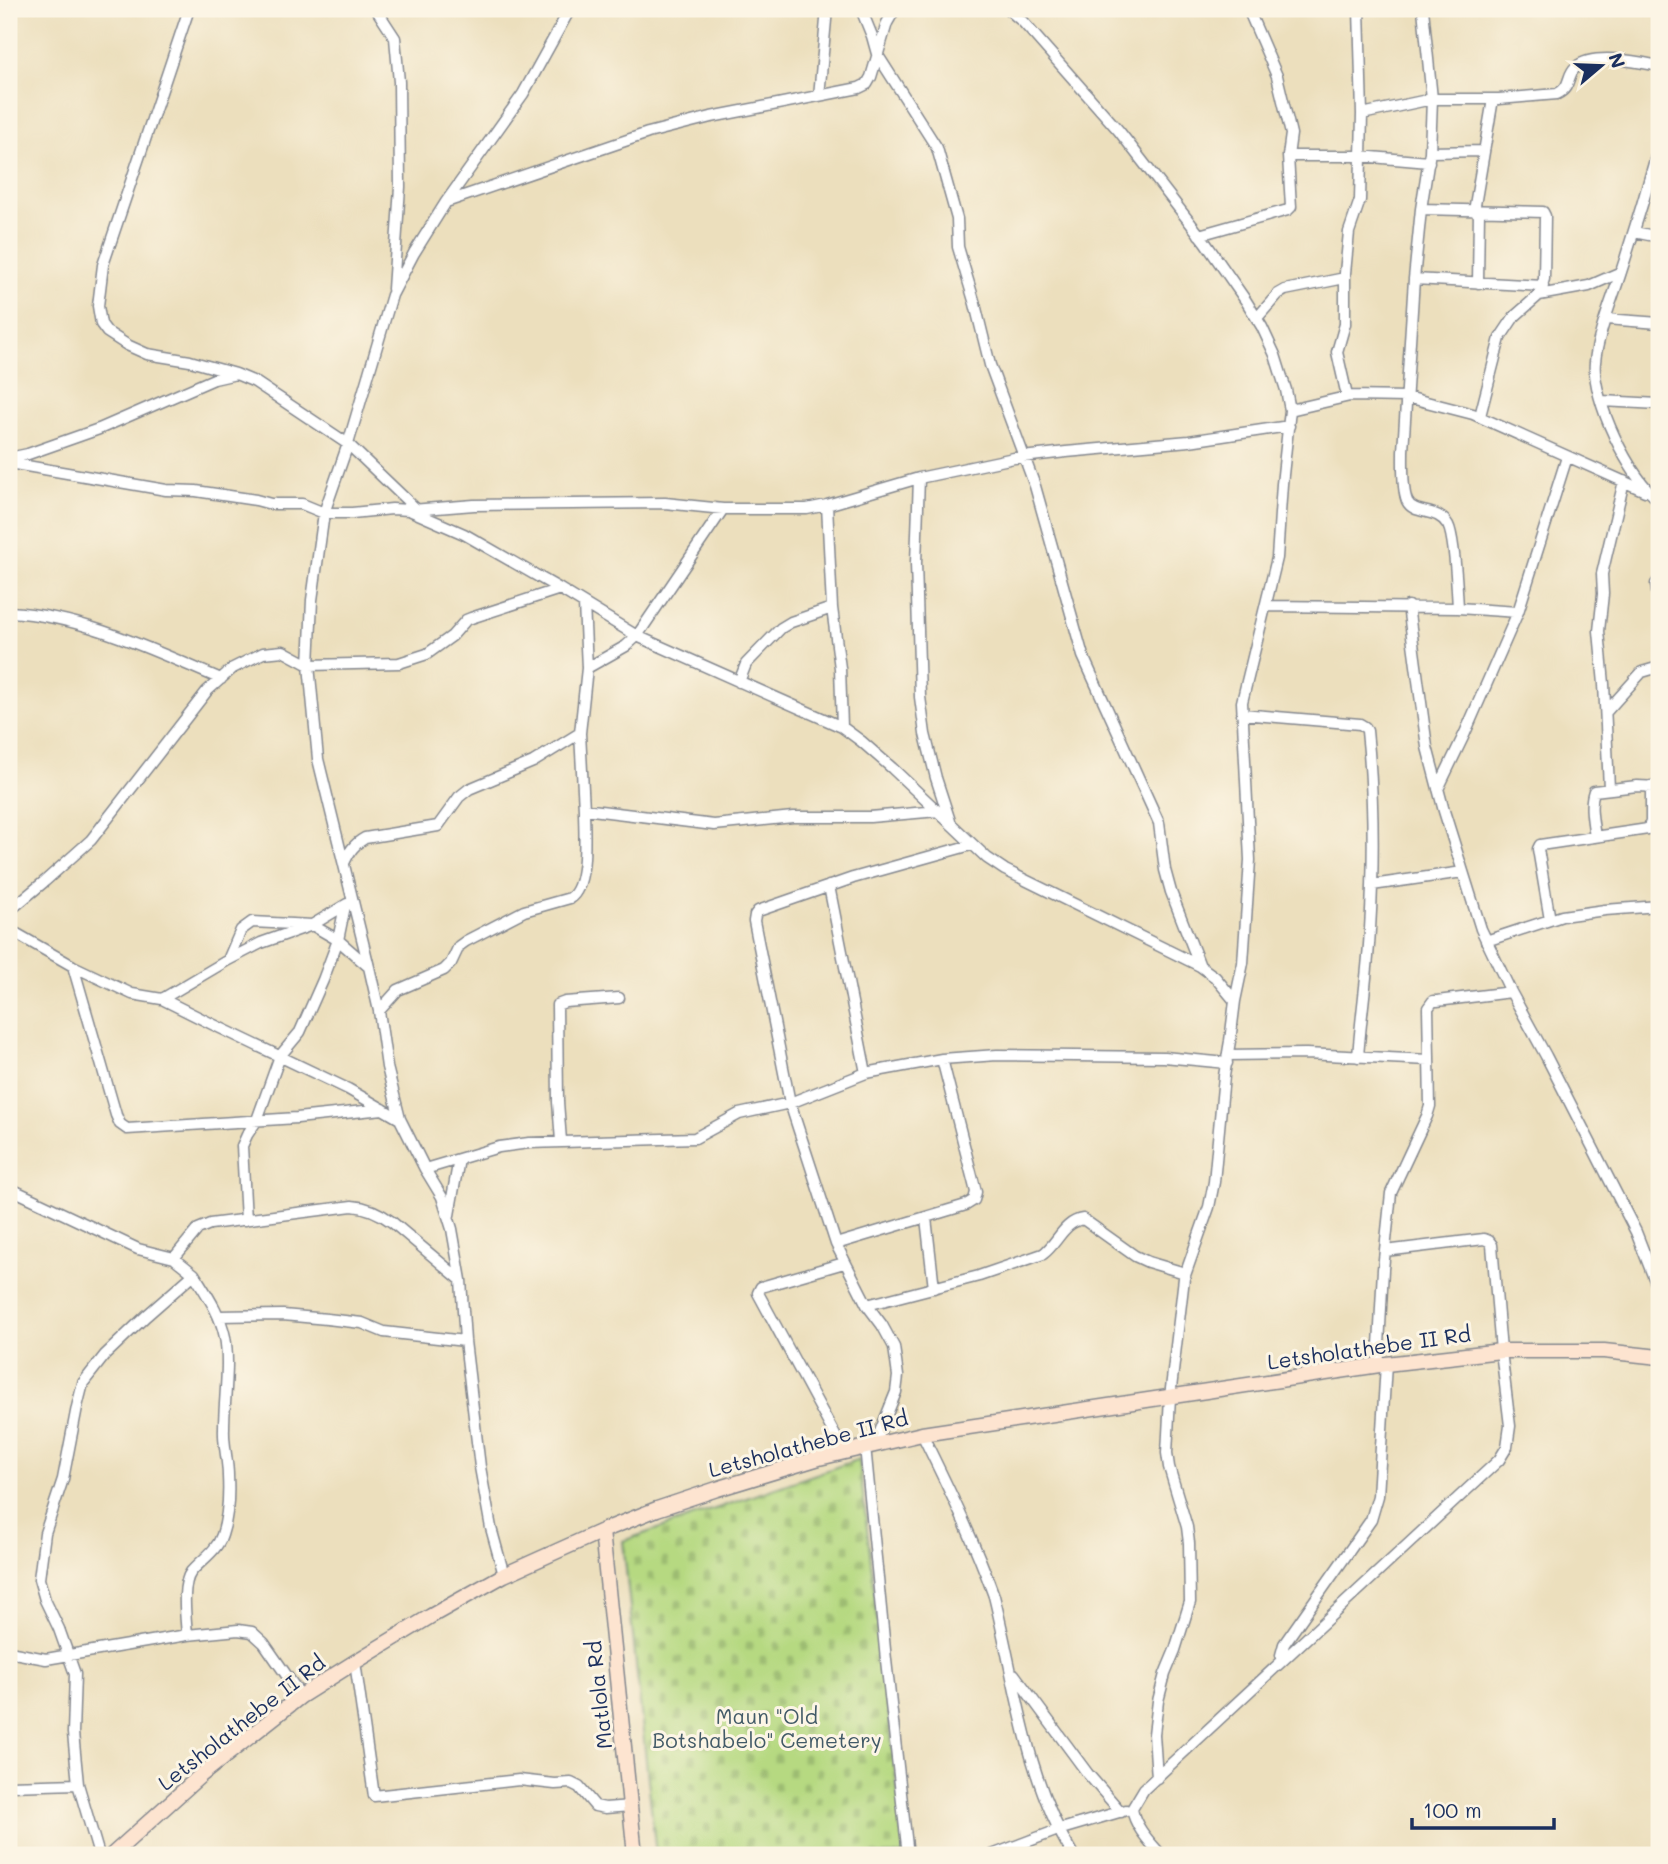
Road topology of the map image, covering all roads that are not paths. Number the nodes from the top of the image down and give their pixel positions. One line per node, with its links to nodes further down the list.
1 (189, 9): 39 (street)
2 (376, 9): 35 (street)
3 (570, 9): 24 (street)
4 (827, 9): 15 (street)
5 (861, 9): 13 (street)
6 (895, 9): 13 (street)
7 (1008, 9): 12 (street)
8 (1022, 9): 12 (street)
9 (1248, 9): 21 (street)
10 (1359, 9): 18 (street)
11 (1423, 9): 16 (street)
12 (1023, 22): 28 (street)
13 (877, 54): 15 (street); 48 (street)
14 (1659, 66): 17 (street)
15 (818, 96): 24 (street)
16 (1432, 99): 17 (street); 18 (street); 23 (street)
17 (1493, 99): 20 (street)
18 (1362, 114): 22 (street)
19 (1659, 146): 27 (street)
20 (1483, 151): 23 (street); 26 (street)
21 (1288, 156): 22 (street); 28 (street)
22 (1360, 156): 23 (street); 31 (street)
23 (1429, 157): 25 (street)
24 (446, 202): 35 (street)
25 (1421, 209): 26 (street); 32 (street)
26 (1476, 211): 33 (street); 34 (street)
27 (1634, 232): 29 (street); 30 (street)
28 (1199, 235): 36 (street)
29 (1659, 237)
30 (1621, 272): 34 (street); 37 (street)
31 (1345, 278): 36 (street); 40 (street)
32 (1414, 279): 33 (street); 41 (street)
33 (1478, 283): 34 (street)
34 (1541, 290): 45 (street)
35 (392, 295): 47 (street)
36 (1257, 318): 44 (street)
37 (1606, 319): 38 (street); 42 (street)
38 (1659, 323)
39 (236, 374): 47 (street); 50 (street)
40 (1347, 396): 41 (street); 44 (street)
41 (1407, 397): 45 (street); 64 (street)
42 (1602, 401): 43 (street); 53 (street)
43 (1659, 404)
44 (1290, 410): 46 (street)
45 (1480, 416): 49 (street)
46 (1289, 426): 48 (street); 61 (street)
47 (348, 444): 56 (street); 57 (street)
48 (1024, 457): 51 (street); 100 (street)
49 (1567, 457): 52 (street); 67 (street)
50 (9, 461): 57 (street)
51 (919, 478): 54 (street); 83 (street)
52 (1624, 481): 53 (street); 74 (street)
53 (1654, 497)
54 (827, 505): 55 (street); 63 (street)
55 (723, 509): 56 (street); 68 (street)
56 (413, 510): 57 (street); 59 (street)
57 (324, 513): 69 (street)
58 (1659, 580): 65 (street)
59 (560, 589): 60 (street); 69 (street)
60 (584, 604): 68 (street); 71 (street)
61 (1266, 606): 62 (street); 75 (street)
62 (1408, 606): 64 (street); 80 (street)
63 (832, 608): 73 (street); 76 (street)
64 (1458, 608): 67 (street)
65 (1659, 609)
66 (9, 612): 72 (street)
67 (1518, 612): 80 (street)
68 (637, 636): 71 (street); 73 (street)
69 (309, 665): 72 (street); 86 (street)
70 (1659, 667): 74 (street)
71 (587, 668): 77 (street)
72 (221, 679): 92 (street)
73 (738, 682): 76 (street)
74 (1606, 712): 79 (street)
75 (1242, 714): 88 (street); 105 (street)
76 (842, 727): 82 (street)
77 (580, 733): 81 (street); 86 (street)
78 (1655, 787): 79 (street); 84 (street)
79 (1609, 788): 84 (street)
80 (1438, 789): 87 (street)
81 (584, 809): 82 (street); 106 (street)
82 (938, 811): 83 (street)
83 (951, 823): 85 (street)
84 (1595, 836): 93 (street)
85 (971, 845): 89 (street); 100 (street)
86 (344, 863): 90 (street)
87 (1463, 872): 88 (street); 97 (street)
88 (1372, 885): 108 (street)
89 (829, 886): 112 (street); 113 (street)
90 (349, 903): 94 (street); 96 (street); 101 (street)
91 (1659, 906): 93 (street)
92 (9, 911)
93 (1550, 920): 97 (street)
94 (312, 925): 96 (street); 98 (street); 98 (street)
95 (9, 931): 99 (street)
96 (338, 940): 101 (street); 107 (street)
97 (1486, 941): 102 (street)
98 (228, 960): 104 (street)
99 (73, 966): 104 (street); 116 (street)
100 (1200, 966): 105 (street)
101 (369, 967): 106 (street)
102 (1511, 992): 111 (street); 132 (street)
103 (619, 998): 117 (street)
104 (162, 999): 107 (street)
105 (1235, 1001): 110 (street)
106 (379, 1011): 115 (street)
107 (280, 1056): 114 (street); 116 (street)
108 (1358, 1057): 110 (street); 111 (street)
109 (942, 1059): 110 (street); 112 (street); 122 (street)
110 (1227, 1059): 128 (street)
111 (1429, 1060): 125 (street)
112 (866, 1073): 113 (street)
113 (790, 1103): 117 (street); 124 (street)
114 (383, 1109): 115 (street); 116 (street)
115 (400, 1119): 119 (street)
116 (257, 1120): 123 (street)
117 (561, 1141): 118 (street)
118 (459, 1159): 119 (street); 121 (street)
119 (425, 1169): 121 (street)
120 (9, 1188): 126 (street)
121 (449, 1218): 130 (street)
122 (926, 1218): 124 (street); 131 (street)
123 (246, 1220): 126 (street); 130 (street)
124 (836, 1244): 127 (street)
125 (1385, 1251): 136 (street); 138 (street)
126 (174, 1258): 129 (street)
127 (844, 1263): 133 (street); 142 (street)
128 (1185, 1273): 131 (street); 139 (street)
129 (194, 1274): 134 (street); 147 (street)
130 (461, 1280): 135 (street)
131 (934, 1288): 133 (street)
132 (1659, 1291)
133 (867, 1305): 141 (street)
134 (219, 1317): 135 (street); 145 (street)
135 (465, 1341): 144 (street)
136 (1501, 1351): 137 (street, Letsholathebe II Rd); 138 (street, Letsholathebe II Rd); 148 (street)
137 (1659, 1357)
138 (1381, 1364): 139 (street, Letsholathebe II Rd); 148 (street)
139 (1170, 1397): 140 (street, Letsholathebe II Rd); 152 (street)
140 (922, 1434): 141 (street, Letsholathebe II Rd); 150 (street)
141 (870, 1445): 142 (street, Letsholathebe II Rd); 161 (street)
142 (844, 1452): 143 (street, Letsholathebe II Rd)
143 (602, 1531): 144 (street, Letsholathebe II Rd); 155 (street, Matlola Rd)
144 (504, 1575): 149 (street, Letsholathebe II Rd)
145 (187, 1636): 147 (street); 151 (street)
146 (9, 1652): 147 (street)
147 (69, 1655): 153 (street)
148 (1283, 1660): 152 (street)
149 (355, 1662): 151 (street, Letsholathebe II Rd); 155 (street)
150 (1010, 1669): 156 (street); 157 (street)
151 (301, 1696): 159 (street, Letsholathebe II Rd)
152 (1157, 1778): 156 (street)
153 (78, 1784): 154 (street); 158 (street)
154 (9, 1786)
155 (631, 1806): 160 (street, Matlola Rd)
156 (1126, 1810): 157 (street); 164 (street)
157 (1058, 1830): 162 (street); 163 (street)
158 (99, 1855)
159 (112, 1855)
160 (635, 1855)
161 (908, 1855)
162 (992, 1855)
163 (1073, 1855)
164 (1161, 1855)

